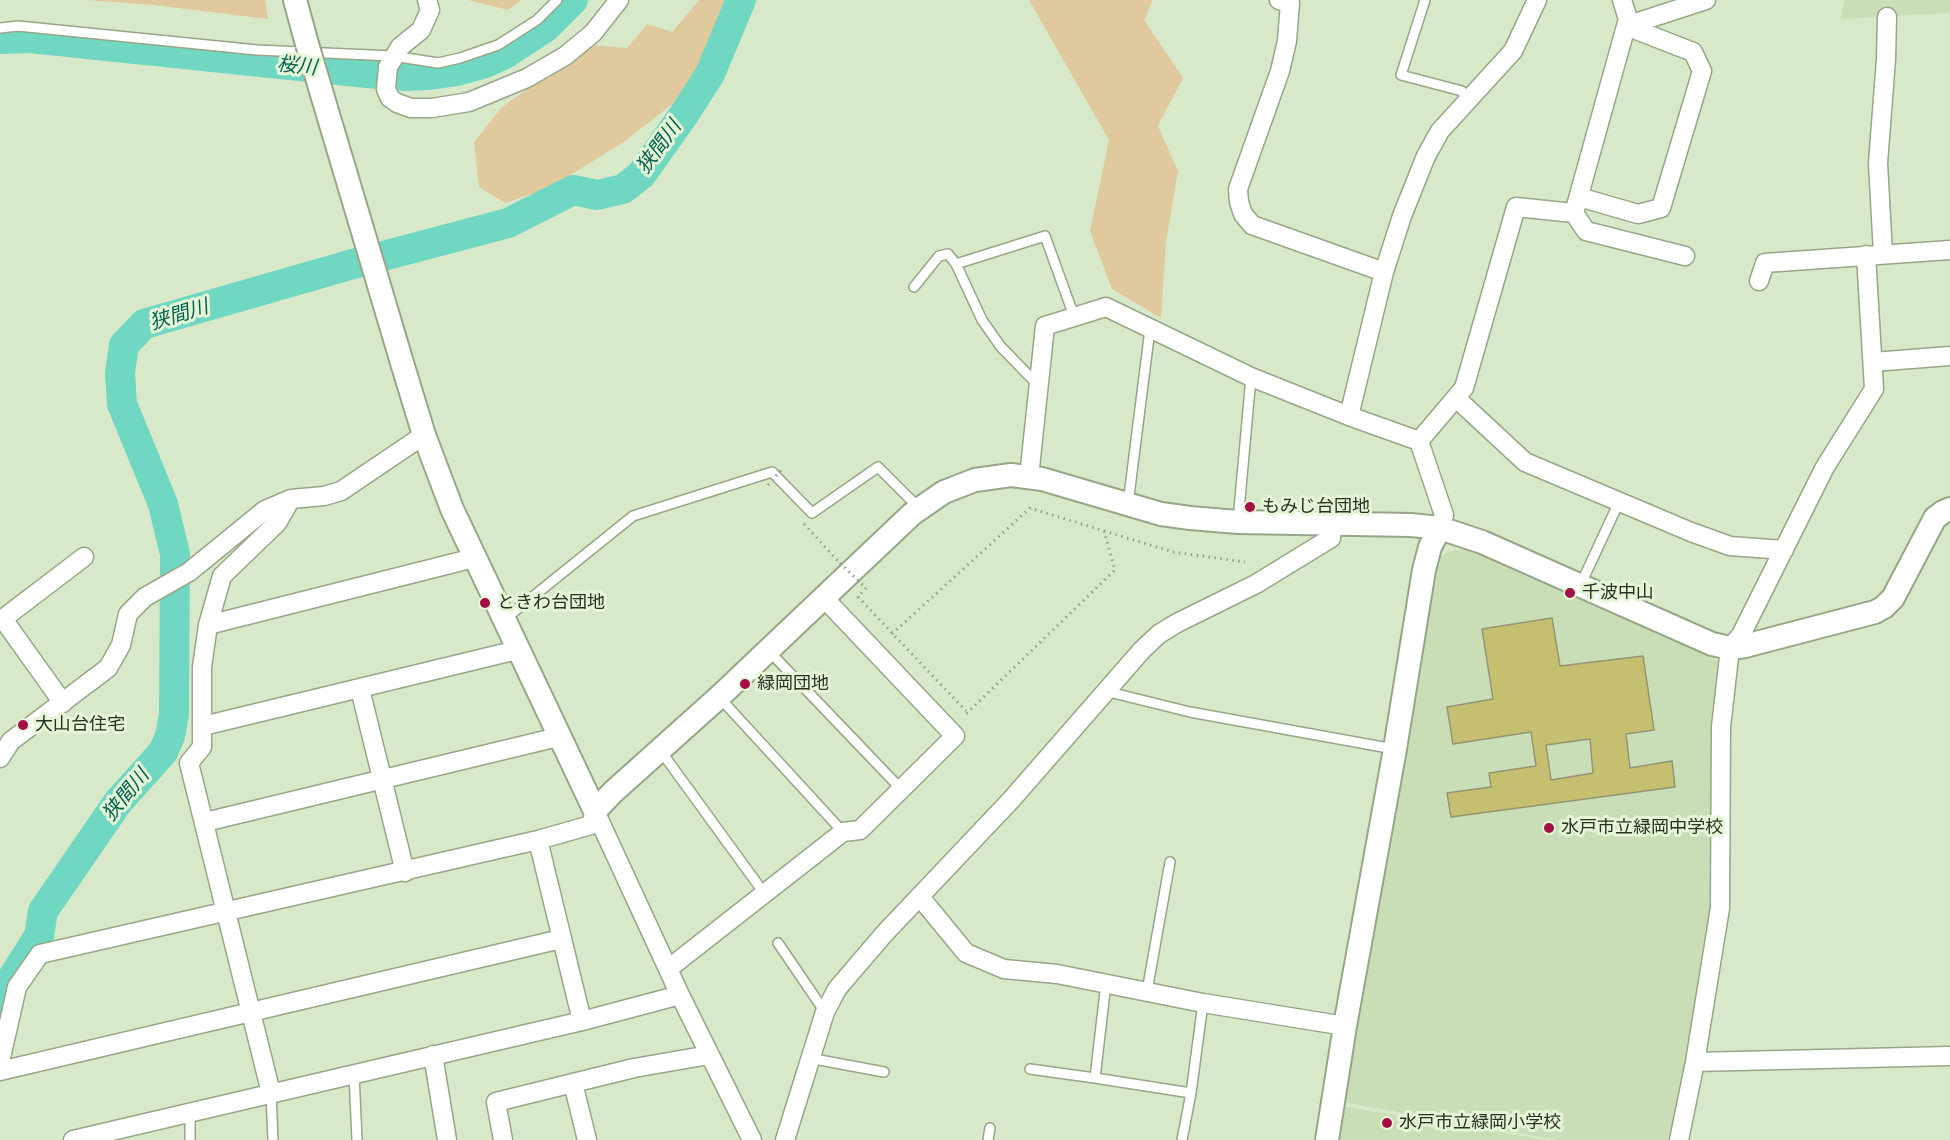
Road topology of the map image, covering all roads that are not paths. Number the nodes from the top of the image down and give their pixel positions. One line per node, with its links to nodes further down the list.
1 (295, 0): 31 (street, bridge)
2 (427, 0): 13 (street)
3 (557, 0): 13 (lane)
4 (619, 0): 13 (street)
5 (1279, 0): 20 (street)
6 (1425, 0): 14 (lane)
7 (1537, 0): 14 (street)
8 (1622, 0): 11 (street)
9 (1706, 0): 11 (street)
10 (1887, 16): 17 (street)
11 (1626, 26): 15 (street); 15 (street)
12 (0, 28): 13 (lane)
13 (390, 62)
14 (1467, 100): 20 (street)
15 (1577, 205): 18 (street); 29 (street)
16 (1950, 250): 17 (street)
17 (1874, 255): 21 (street); 26 (street)
18 (1684, 256)
19 (956, 264): 22 (lane); 23 (lane); 28 (lane)
20 (1384, 272): 30 (street)
21 (1759, 281)
22 (914, 287)
23 (1074, 316): 24 (street); 28 (street)
24 (1150, 328): 27 (street); 36 (lane)
25 (1950, 356): 26 (street)
26 (1873, 362): 42 (street)
27 (1251, 377): 30 (street); 39 (lane)
28 (1040, 387): 33 (street)
29 (1456, 398): 32 (street); 35 (street)
30 (1349, 416): 32 (street)
31 (424, 435): 34 (street); 44 (street)
32 (1419, 441): 41 (street)
33 (1029, 477): 36 (street); 37 (street)
34 (291, 499): 49 (street); 56 (street)
35 (1619, 502): 42 (street); 45 (lane)
36 (1128, 504): 39 (street)
37 (919, 508): 46 (street); 48 (lane)
38 (1950, 510): 50 (street)
39 (1238, 522): 40 (street)
40 (1333, 523): 41 (street); 54 (street)
41 (1440, 528): 45 (street); 59 (street)
42 (1784, 550): 50 (street)
43 (84, 558): 47 (street)
44 (474, 558): 48 (street); 49 (street)
45 (1580, 586): 50 (street)
46 (824, 598): 52 (street); 63 (street)
47 (2, 620): 56 (street)
48 (503, 620): 51 (street)
49 (208, 625): 57 (street)
50 (1730, 648): 89 (street)
51 (517, 650): 53 (street); 58 (street)
52 (768, 650): 55 (street); 63 (lane)
53 (360, 689): 57 (street); 62 (street)
54 (1105, 691): 59 (lane); 71 (street)
55 (719, 697): 60 (street); 66 (lane)
56 (63, 703): 61 (street)
57 (203, 726): 65 (street)
58 (558, 737): 62 (street); 64 (street)
59 (1395, 749): 83 (street)
60 (660, 750): 64 (street); 70 (lane)
61 (0, 758)
62 (381, 779): 65 (street); 69 (street)
63 (901, 789): 66 (street)
64 (595, 811): 67 (street); 75 (street)
65 (205, 822): 72 (street)
66 (843, 831): 70 (street)
67 (538, 840): 69 (street); 73 (street)
68 (1170, 862): 77 (lane)
69 (405, 872): 72 (street)
70 (764, 893): 75 (street)
71 (920, 897): 76 (street); 80 (street)
72 (226, 912): 81 (street); 88 (street)
73 (561, 939): 81 (street); 82 (street)
74 (778, 943): 80 (lane)
75 (668, 969): 78 (street)
76 (1106, 983): 77 (street); 94 (lane)
77 (1148, 991): 79 (street)
78 (680, 995): 82 (street); 85 (street)
79 (1203, 1003): 83 (street); 97 (lane)
80 (825, 1011): 87 (street)
81 (251, 1012): 91 (street); 96 (street)
82 (582, 1020): 84 (street)
83 (1345, 1026): 112 (street)
84 (433, 1055): 93 (street); 105 (street)
85 (710, 1055): 95 (street); 108 (street)
86 (1950, 1056): 89 (street)
87 (809, 1058): 92 (lane); 109 (street)
88 (0, 1062)
89 (1695, 1062): 113 (street)
90 (1030, 1069): 94 (lane)
91 (0, 1071)
92 (884, 1072)
93 (354, 1074): 96 (street); 104 (lane)
94 (1095, 1078): 97 (lane)
95 (573, 1083): 106 (street); 107 (street)
96 (271, 1093): 98 (street); 103 (lane)
97 (1191, 1093): 111 (lane)
98 (190, 1113): 100 (street); 102 (lane)
99 (990, 1128): 110 (lane)
100 (110, 1136): 101 (street)
101 (73, 1140)
102 (190, 1140)
103 (273, 1140)
104 (357, 1140)
105 (447, 1140)
106 (503, 1140)
107 (587, 1140)
108 (752, 1140)
109 (785, 1140)
110 (988, 1140)
111 (1182, 1140)
112 (1327, 1140)
113 (1679, 1140)

